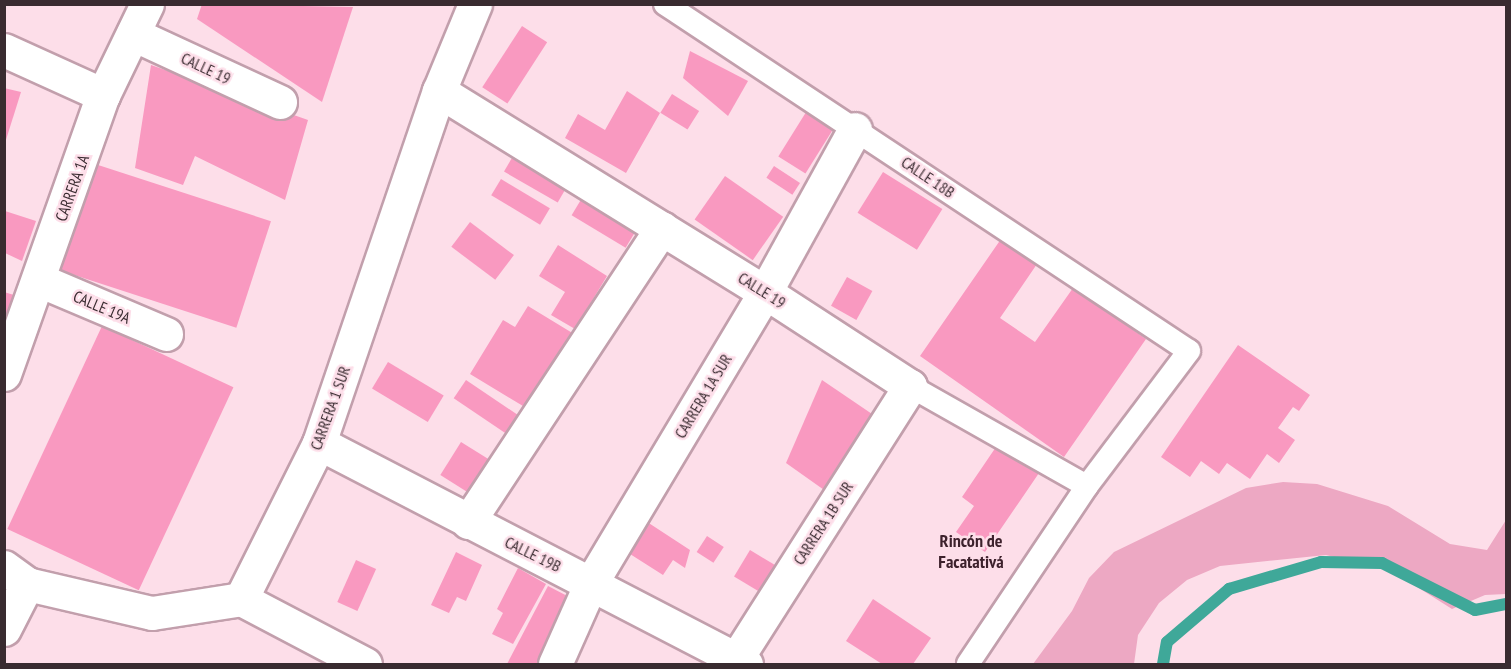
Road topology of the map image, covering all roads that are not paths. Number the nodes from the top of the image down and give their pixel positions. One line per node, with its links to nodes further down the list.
1 (147, 4): 4 (street, CARRERA 1A)
2 (475, 4): 6 (street, CARRERA 1 SUR)
3 (665, 4): 9 (lane, CALLE 18B)
4 (133, 34): 7 (street, CARRERA 1A); 8 (street, CALLE 19)
5 (4, 50): 7 (street)
6 (439, 91): 10 (street, CALLE 19); 16 (street, CARRERA 1 SUR)
7 (104, 95): 11 (street, CARRERA 1A)
8 (280, 102)
9 (855, 129): 12 (street, CARRERA 1A SUR); 17 (lane, CALLE 18B)
10 (662, 228): 12 (street, CALLE 19); 18 (street)
11 (39, 280): 13 (street, CALLE 19A); 14 (street, CARRERA 1A)
12 (765, 292): 15 (street, CALLE 19); 20 (street, CARRERA 1A SUR)
13 (166, 334)
14 (4, 374)
15 (910, 387): 17 (lane, CALLE 19); 23 (street, CARRERA 1B SUR)
16 (319, 443): 18 (street, CALLE 19B); 21 (street, CARRERA 1 SUR)
17 (1087, 486): 26 (lane)
18 (468, 522): 20 (street, CALLE 19B)
19 (16, 575): 21 (street); 22 (street)
20 (591, 583): 23 (street, CALLE 19B); 25 (street, CARRERA 1A SUR)
21 (241, 599): 24 (street)
22 (4, 629)
23 (741, 662)
24 (365, 664)
25 (555, 664)
26 (968, 664)

